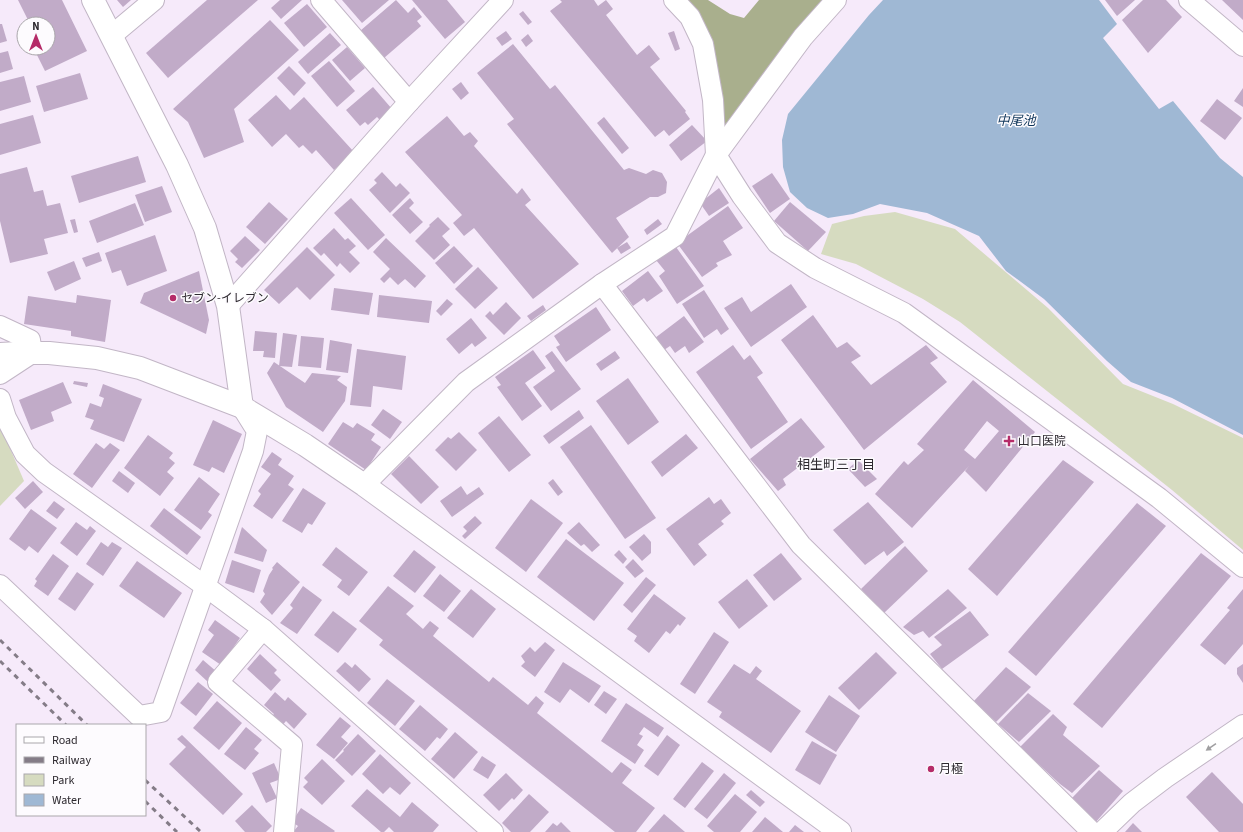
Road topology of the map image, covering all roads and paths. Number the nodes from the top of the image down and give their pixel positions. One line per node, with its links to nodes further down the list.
1 (93, 0): 8 (street)
2 (154, 0): 8 (street)
3 (321, 0): 10 (street)
4 (503, 0): 10 (street)
5 (674, 0): 11 (street)
6 (836, 0): 11 (street)
7 (1189, 0): 9 (street)
8 (111, 36): 13 (street)
9 (1243, 46)
10 (409, 102): 13 (street)
11 (716, 155): 12 (street); 21 (street)
12 (602, 284): 20 (street); 29 (street)
13 (228, 306): 19 (street)
14 (0, 326): 15 (street)
15 (32, 353): 16 (street); 17 (street); 19 (street)
16 (0, 354)
17 (0, 374)
18 (0, 399): 23 (street)
19 (242, 407): 20 (street); 23 (street)
20 (364, 485): 28 (street)
21 (1243, 567)
22 (0, 585): 23 (street)
23 (205, 586): 24 (street)
24 (263, 629): 26 (street); 27 (street)
25 (1243, 725): 30 (street, one-way to 30)
26 (284, 832)
27 (493, 832)
28 (840, 832)
29 (1092, 832)
30 (1102, 832)

